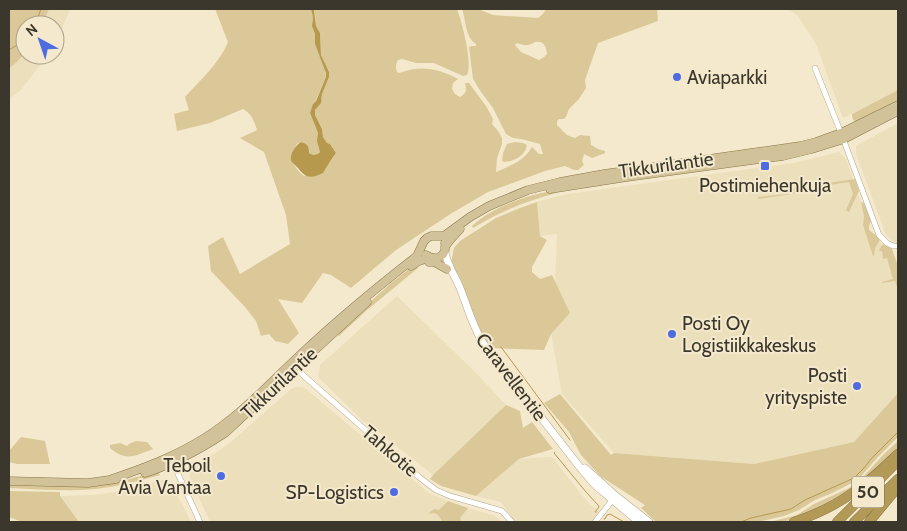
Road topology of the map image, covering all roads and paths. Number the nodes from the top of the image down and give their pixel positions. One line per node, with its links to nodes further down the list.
1 (815, 68): 4 (street)
2 (898, 105): 4 (main road, Tikkurilantie)
3 (898, 111): 4 (main road, Tikkurilantie)
4 (843, 136): 5 (main road, Tikkurilantie); 7 (street); 8 (main road, Tikkurilantie)
5 (438, 236): 6 (main road); 8 (main road)
6 (422, 246): 9 (main road); 13 (main road, Tikkurilantie)
7 (895, 246)
8 (445, 249): 9 (main road); 12 (main road, Caravellentie)
9 (432, 258): 10 (main road, Tikkurilantie); 11 (main road, Caravellentie)
10 (414, 263): 11 (main road); 13 (main road, Tikkurilantie)
11 (447, 269): 12 (main road, Caravellentie)
12 (457, 282): 20 (main road, Caravellentie)
13 (294, 365): 15 (main road, Tikkurilantie); 22 (street, Tahkotie)
14 (898, 454): 26 (highway)
15 (172, 460): 18 (main road, Tikkurilantie); 21 (street)
16 (898, 461): 27 (highway, 50)
17 (898, 479): 28 (highway, 50)
18 (9, 481)
19 (898, 486): 29 (highway)
20 (614, 498): 23 (street); 24 (main road, Caravellentie); 25 (main road, Caravellentie)
21 (200, 522)
22 (512, 522)
23 (595, 522)
24 (639, 522)
25 (649, 522)
26 (794, 522)
27 (836, 522)
28 (854, 522)
29 (869, 522)

